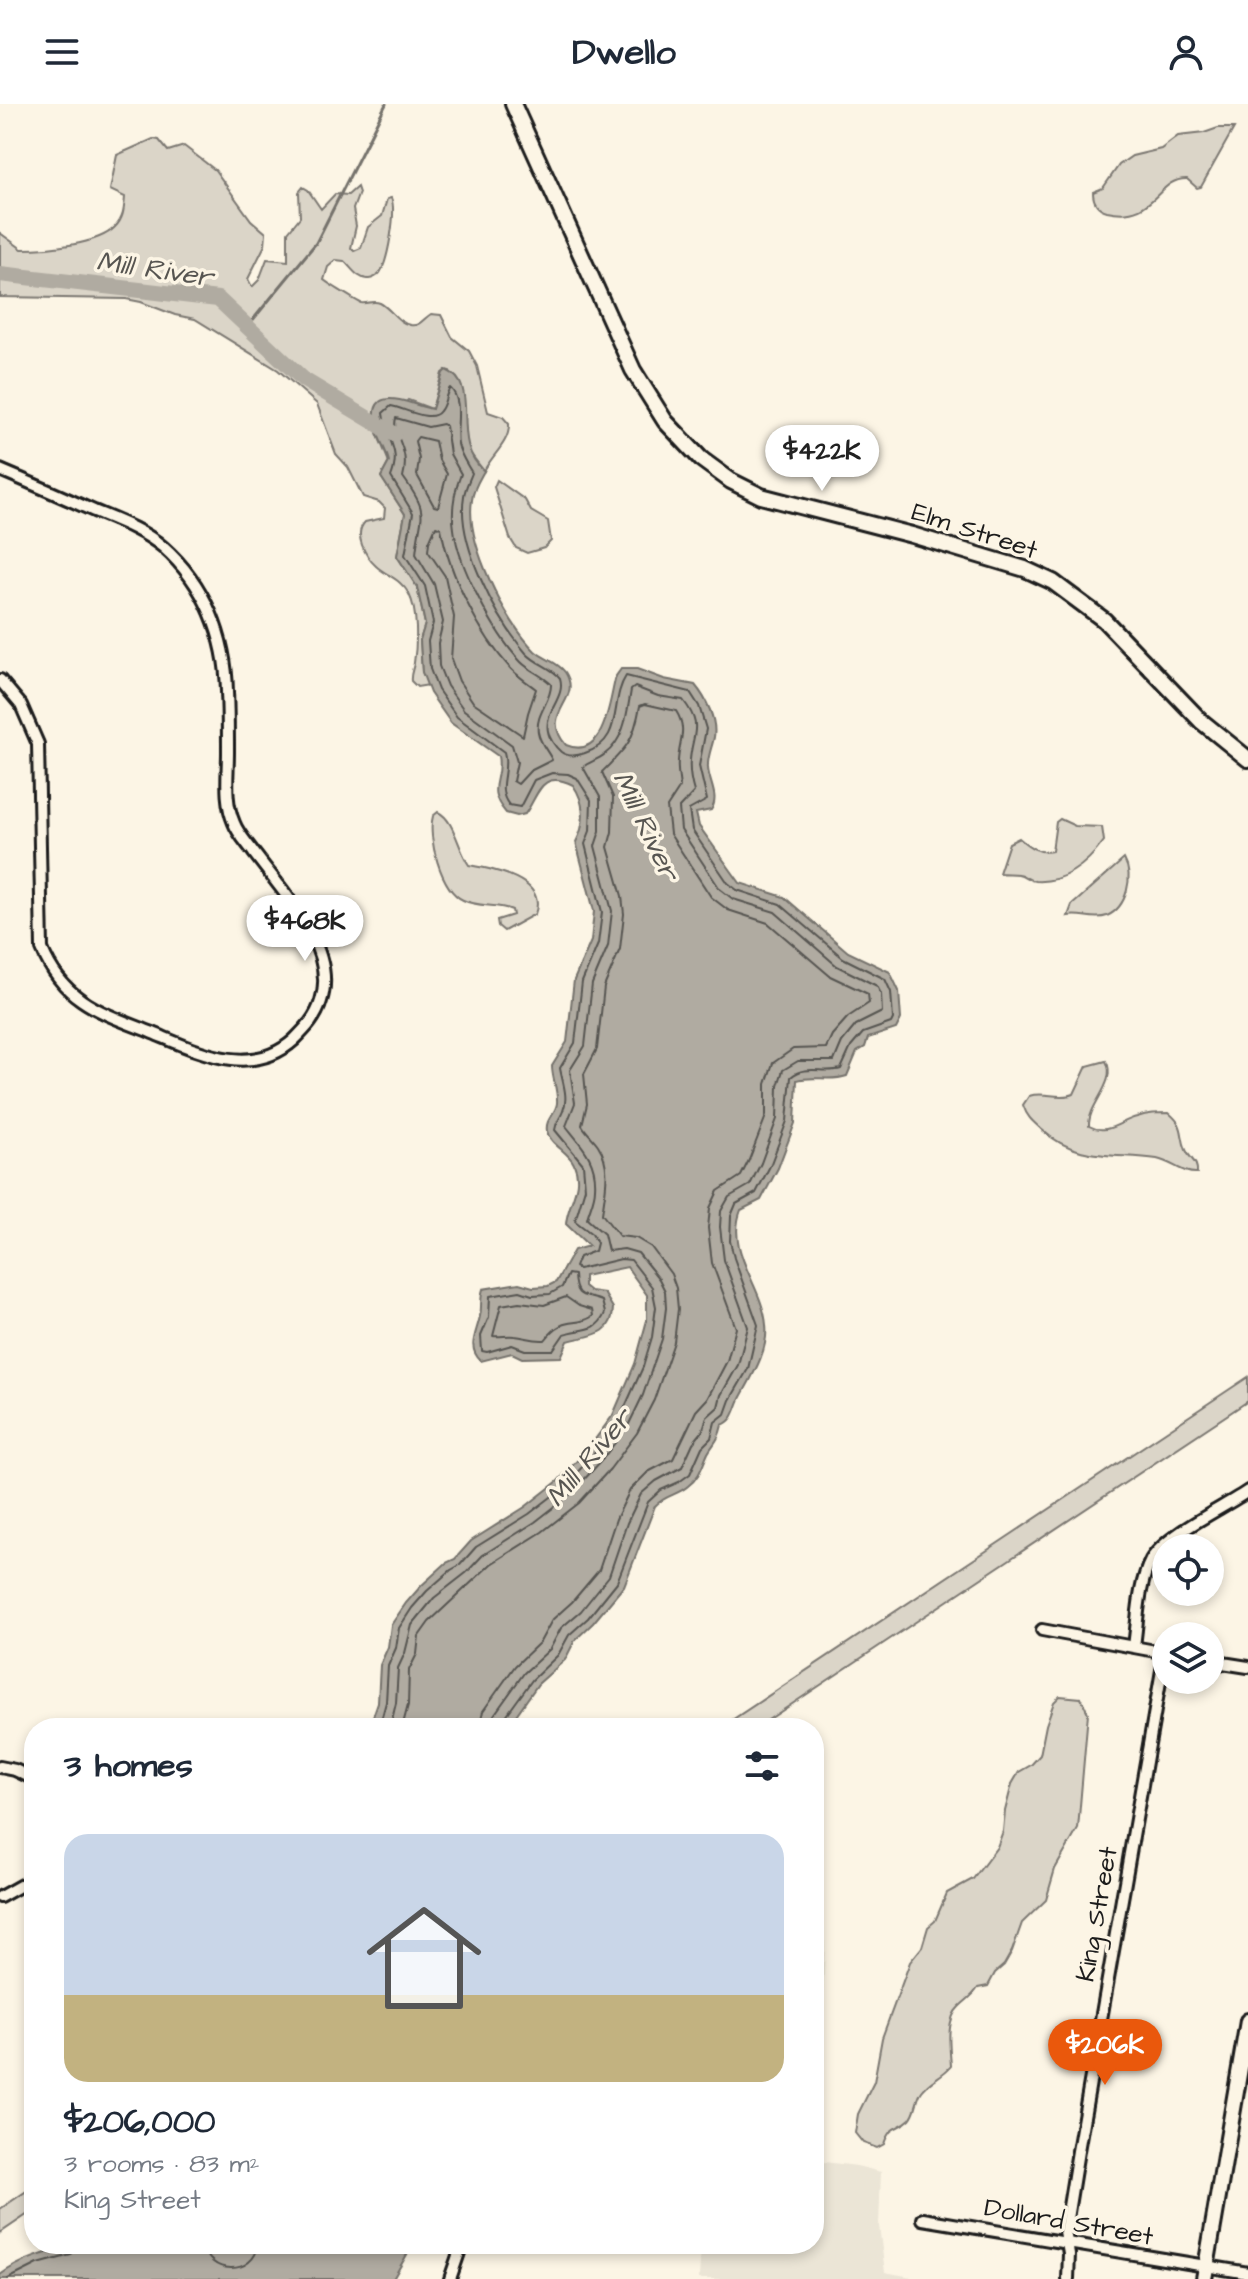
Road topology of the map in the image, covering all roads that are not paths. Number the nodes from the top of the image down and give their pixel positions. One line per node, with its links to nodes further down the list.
1 (513, 104): 4 (main road, Elm Street)
2 (0, 470): 3 (street)
3 (0, 680)
4 (1248, 759)
5 (1248, 1491): 7 (street)
6 (1042, 1630): 7 (street)
7 (1134, 1646): 8 (street)
8 (1152, 1650)
9 (1224, 1663): 10 (street)
10 (1248, 1667)
11 (1158, 1694): 18 (street, King Street)
12 (0, 1767): 13 (street)
13 (24, 1774)
14 (24, 1884): 15 (street)
15 (0, 1897)
16 (1248, 2021): 20 (main road)
17 (923, 2219): 18 (street, Dollard Street)
18 (1067, 2243): 20 (street, Dollard Street); 23 (street, King Street)
19 (459, 2254): 22 (street)
20 (1205, 2273): 21 (street, Dollard Street)
21 (1248, 2273)
22 (450, 2279)
23 (1068, 2279)

